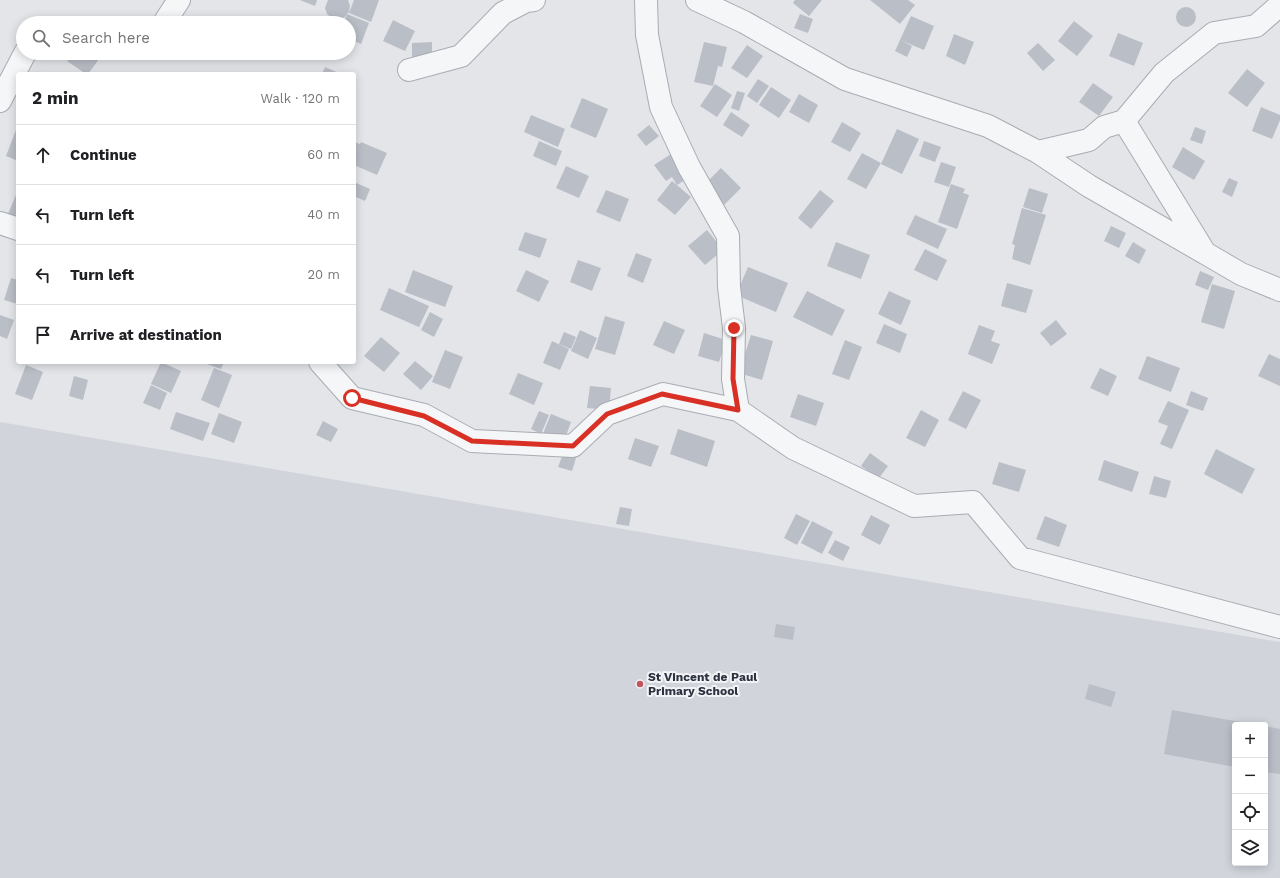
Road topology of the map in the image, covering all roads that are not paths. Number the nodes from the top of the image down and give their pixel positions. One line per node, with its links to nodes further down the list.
1 (179, 0): 6 (street)
2 (534, 0): 8 (street)
3 (646, 0): 17 (street)
4 (696, 0): 11 (street)
5 (1280, 5): 10 (street)
6 (169, 16)
7 (21, 60): 9 (street)
8 (409, 70)
9 (0, 101)
10 (1124, 120): 11 (street); 14 (street)
11 (1038, 152): 14 (street)
12 (0, 223): 13 (street)
13 (16, 228)
14 (1205, 253): 15 (street)
15 (1280, 290)
16 (322, 364): 17 (street)
17 (738, 410): 18 (street)
18 (1280, 627)

